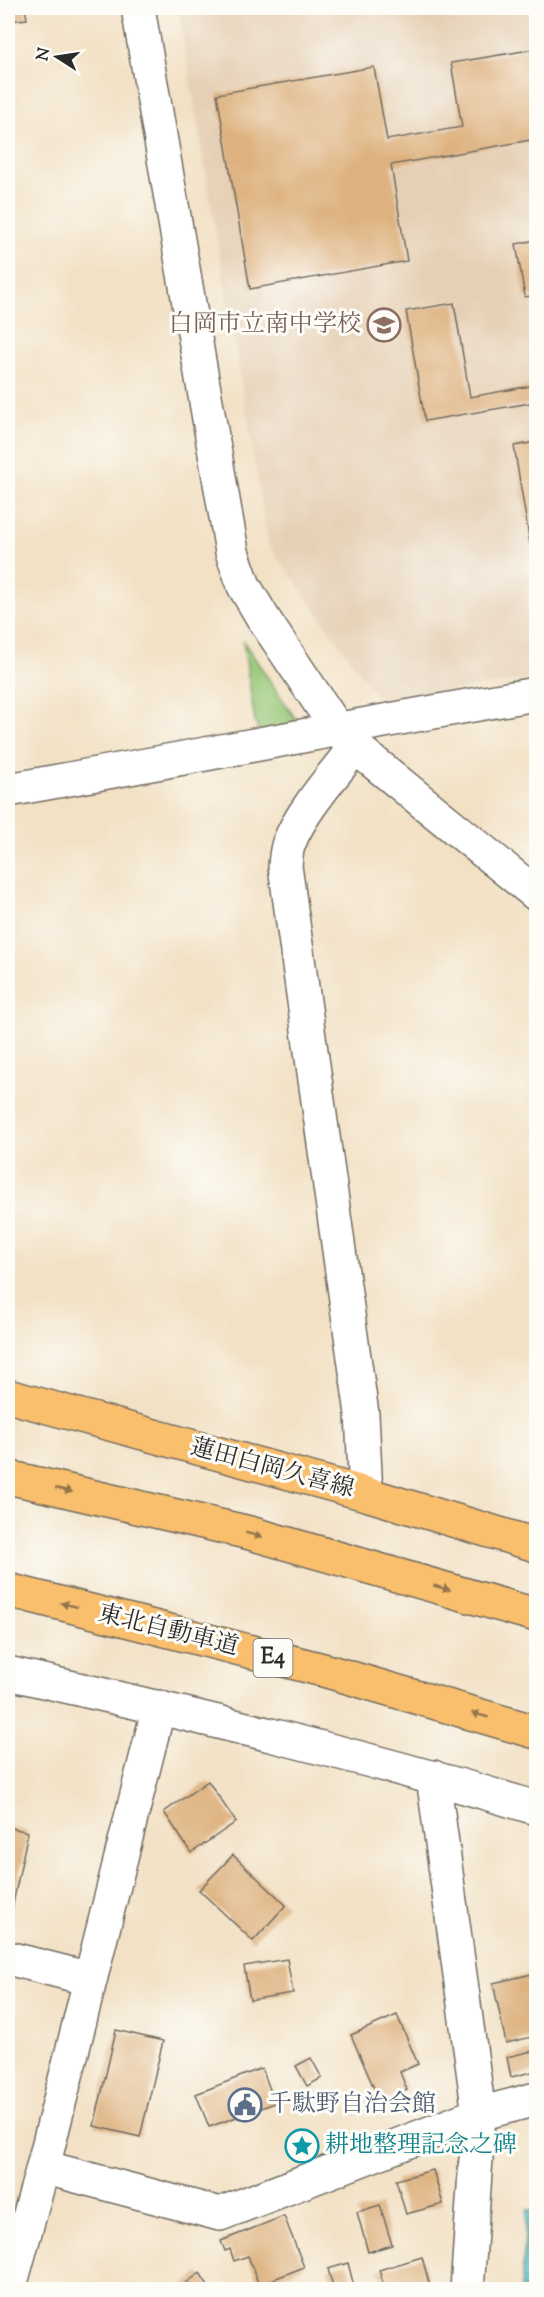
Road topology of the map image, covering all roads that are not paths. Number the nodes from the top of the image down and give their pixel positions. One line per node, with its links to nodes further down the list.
1 (138, 8): 3 (street)
2 (537, 694): 3 (street)
3 (346, 739): 4 (street); 5 (street); 8 (street)
4 (8, 790)
5 (537, 894)
6 (8, 1396): 8 (main road, 蓮田白岡久喜線)
7 (8, 1477): 11 (main road, one-way to 11)
8 (366, 1494): 9 (main road, 蓮田白岡久喜線)
9 (537, 1545)
10 (8, 1590): 14 (main road, 東北自動車道 / E4, one-way to 10)
11 (537, 1615)
12 (8, 1673): 13 (street)
13 (159, 1707): 15 (street); 18 (street)
14 (537, 1732)
15 (433, 1777): 16 (street); 20 (street)
16 (537, 1808)
17 (8, 1958): 18 (street)
18 (90, 1979): 21 (street)
19 (537, 2099): 20 (street)
20 (479, 2114): 21 (street); 23 (street)
21 (43, 2167): 22 (street)
22 (9, 2289)
23 (467, 2289)

